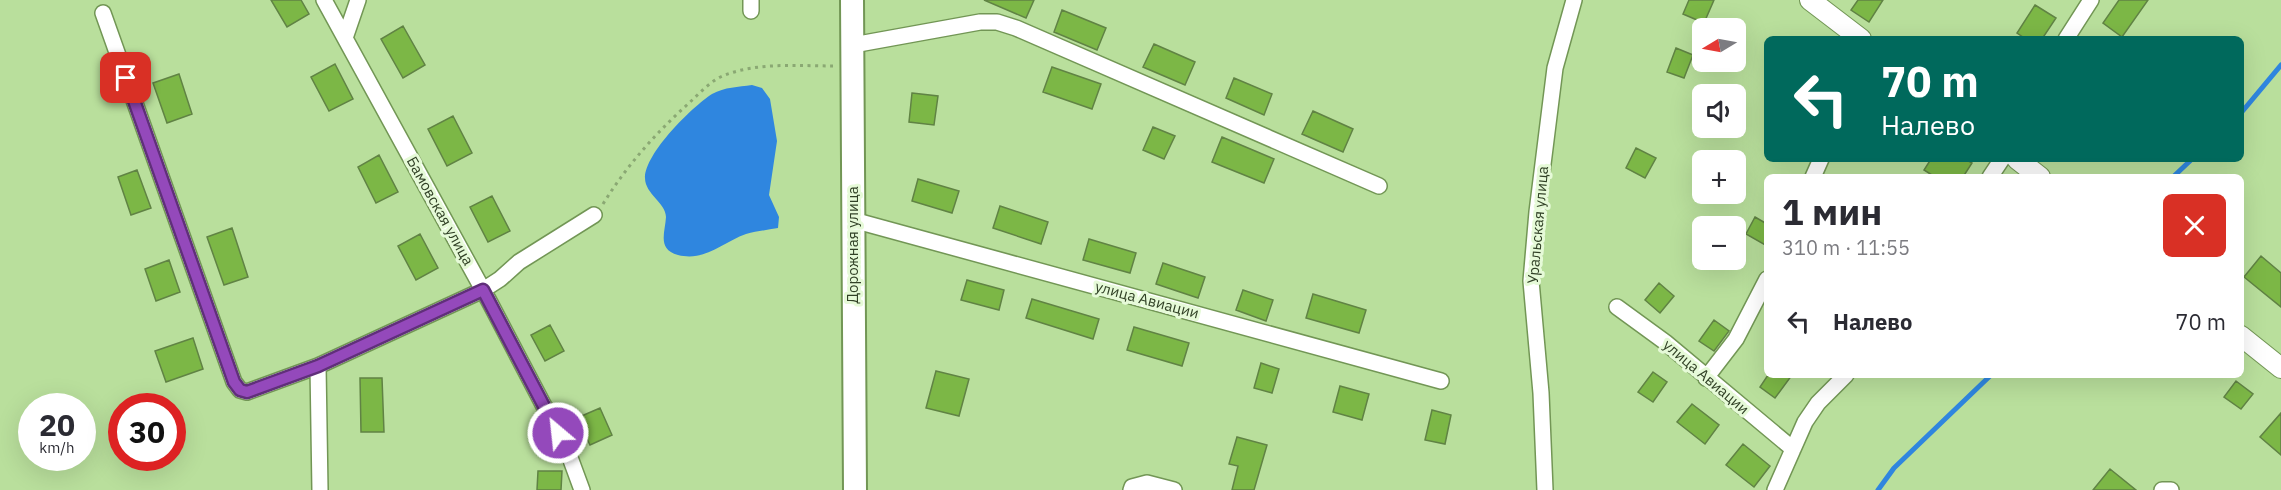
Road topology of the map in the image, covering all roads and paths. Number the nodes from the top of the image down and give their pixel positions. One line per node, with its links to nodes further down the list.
1 (324, 0): 10 (street, Бамовская улица)
2 (358, 0): 10 (street)
3 (852, 0): 11 (highway, Дорожная улица)
4 (1574, 0): 32 (street, Уральская улица)
5 (1810, 0): 8 (main road)
6 (2091, 0): 9 (street)
7 (103, 13): 21 (street)
8 (1857, 36)
9 (2068, 36)
10 (345, 38): 18 (street, Бамовская улица)
11 (853, 55): 14 (street); 15 (path); 16 (highway, Дорожная улица)
12 (2021, 162): 13 (main road)
13 (2036, 174)
14 (1379, 186)
15 (594, 215): 18 (street)
16 (853, 220): 25 (street, улица Авиации); 29 (highway, Дорожная улица)
17 (1764, 285): 23 (street)
18 (483, 290): 21 (street); 28 (street, Бамовская улица)
19 (1617, 307): 23 (street, улица Авиации)
20 (2244, 338): 22 (main road)
21 (318, 366): 27 (street)
22 (2281, 368)
23 (1706, 378): 26 (street, улица Авиации)
24 (1843, 378): 26 (street)
25 (1441, 381)
26 (1793, 449): 33 (street)
27 (320, 490)
28 (582, 490)
29 (855, 490)
30 (1131, 490): 31 (street)
31 (1174, 490)
32 (1545, 490)
33 (1775, 490)
34 (2162, 490): 35 (street)
35 (2171, 490)

